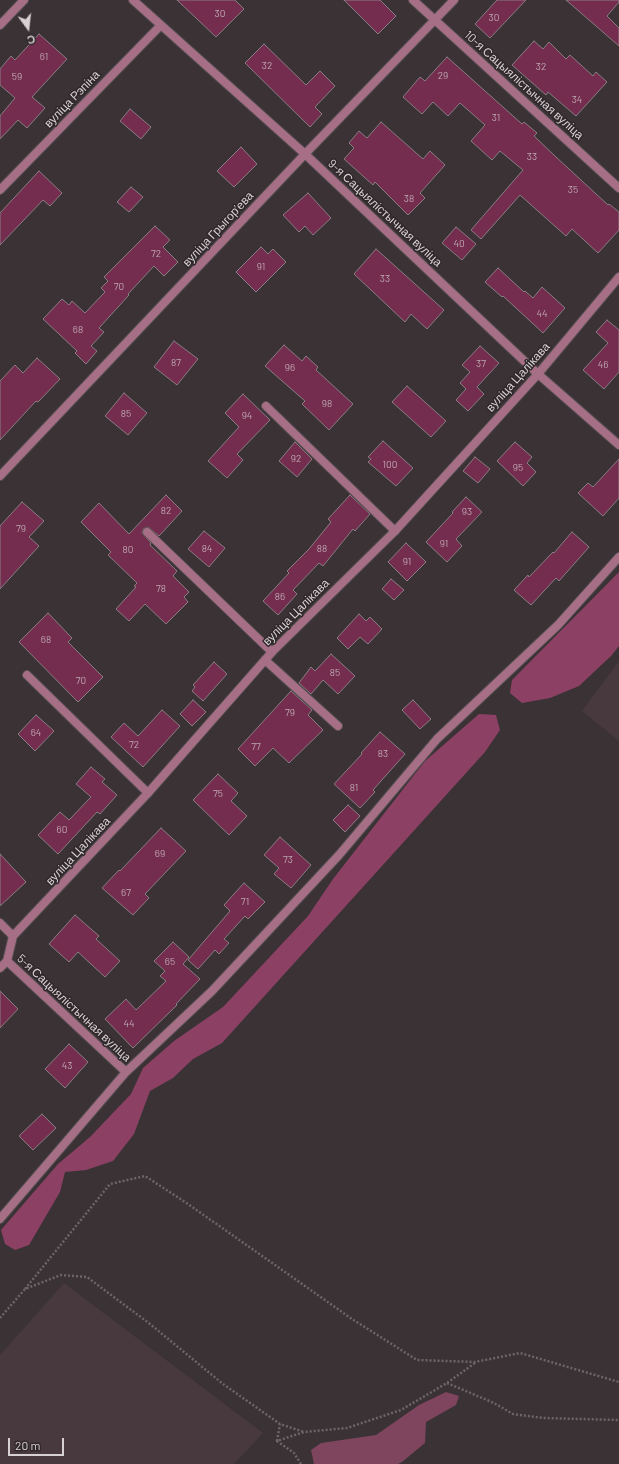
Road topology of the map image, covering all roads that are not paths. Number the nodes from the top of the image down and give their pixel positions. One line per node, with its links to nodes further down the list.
1 (24, 0): 6 (street)
2 (133, 0): 7 (street, 9-я Сацыялістычная вуліца)
3 (413, 0): 5 (street, 10-я Сацыялістычная вуліца)
4 (454, 0): 5 (street, вуліца Грыгорʼева)
5 (435, 20): 8 (street, вуліца Грыгорʼева); 9 (street, 10-я Сацыялістычная вуліца)
6 (0, 25)
7 (161, 25): 8 (street, 9-я Сацыялістычная вуліца); 10 (street, вуліца Рэпіна)
8 (305, 154): 12 (street, 9-я Сацыялістычная вуліца); 15 (street, вуліца Грыгорʼева)
9 (619, 188)
10 (0, 190)
11 (619, 277): 12 (street, вуліца Цалікава)
12 (538, 374): 14 (street, 9-я Сацыялістычная вуліца); 16 (street, вуліца Цалікава)
13 (266, 406): 16 (street)
14 (619, 445)
15 (0, 476)
16 (395, 530): 19 (street, вуліца Цалікава)
17 (147, 532): 19 (street)
18 (619, 557): 28 (street)
19 (272, 652): 20 (street, вуліца Цалікава)
20 (265, 660): 22 (street); 23 (street, вуліца Цалікава)
21 (27, 675): 23 (street)
22 (338, 726)
23 (148, 793): 25 (street, вуліца Цалікава)
24 (0, 923): 25 (street)
25 (14, 936): 26 (street, вуліца Цалікава)
26 (7, 961): 27 (street, вуліца Цалікава); 28 (street, 5-я Сацыялістычная вуліца)
27 (0, 968)
28 (126, 1072): 29 (street)
29 (0, 1219)

